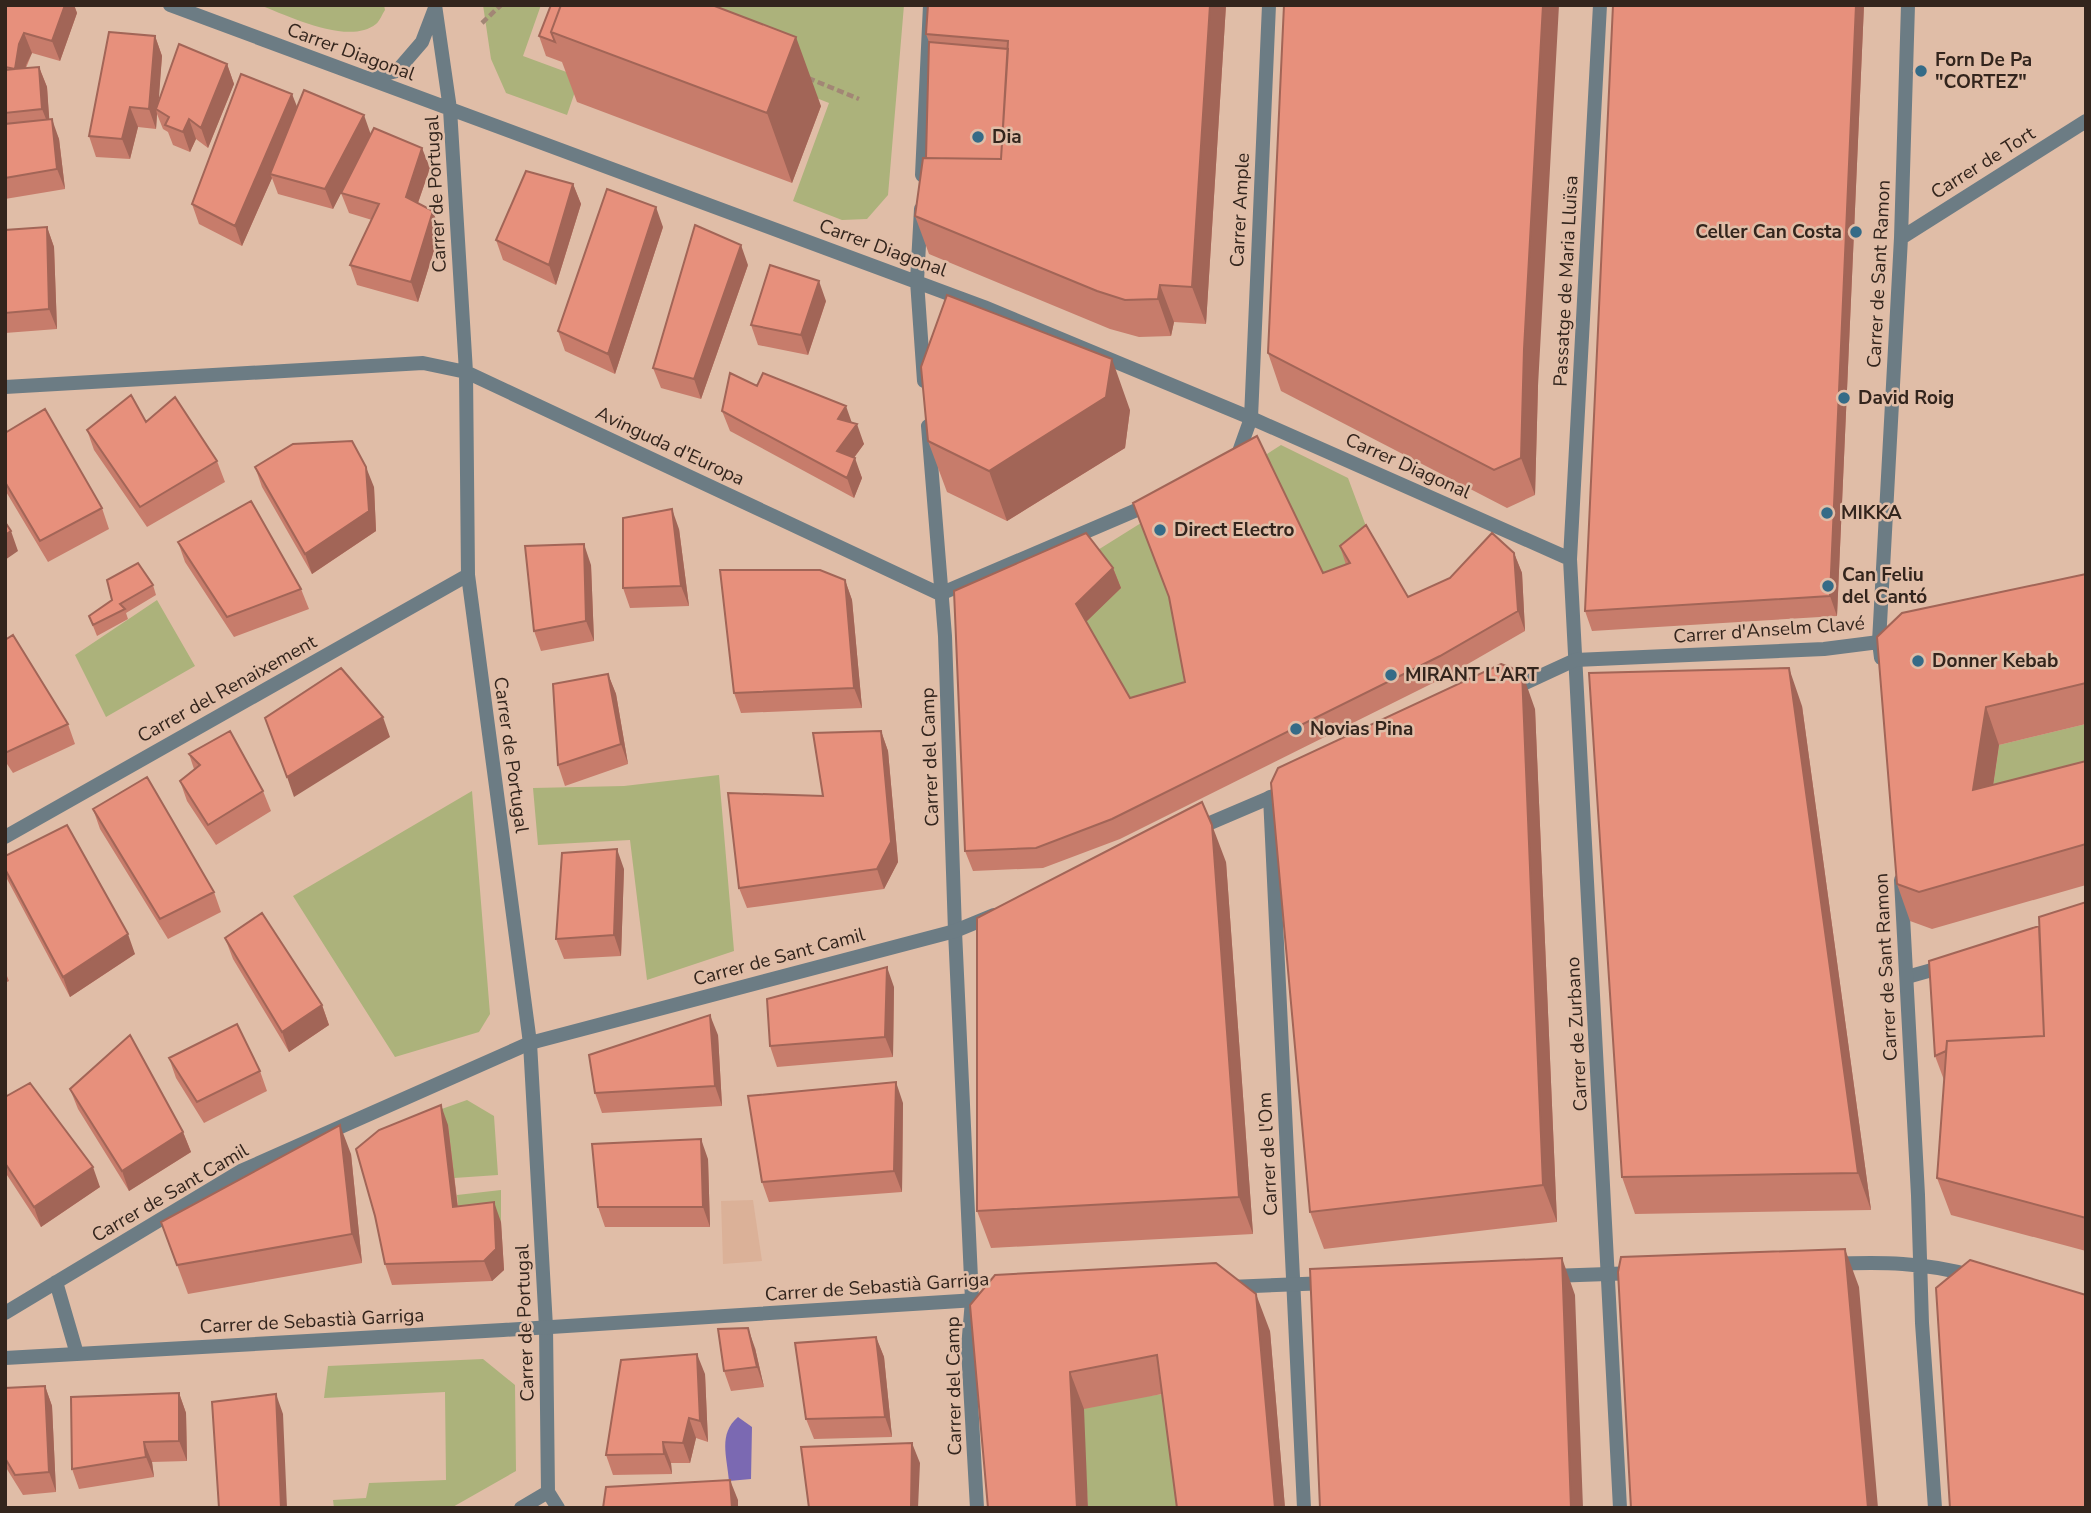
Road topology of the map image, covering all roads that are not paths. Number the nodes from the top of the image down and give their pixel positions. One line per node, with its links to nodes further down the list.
1 (170, 5): 7 (street, Carrer Diagonal)
2 (930, 5): 11 (street, Carrer del Camp)
3 (1269, 5): 14 (street, Carrer Ample)
4 (1600, 5): 17 (street, Passatge de Maria Lluïsa)
5 (1908, 5): 10 (street, Carrer de Sant Ramon)
6 (436, 6): 7 (street); 8 (street, Carrer de Portugal)
7 (369, 78): 8 (street, Carrer Diagonal)
8 (450, 109): 11 (street, Carrer Diagonal); 12 (street, Carrer de Portugal)
9 (2086, 121): 10 (street, Carrer de Tort)
10 (1901, 238): 21 (street, Carrer de Sant Ramon)
11 (917, 281): 14 (street, Carrer Diagonal); 19 (street, Carrer del Camp)
12 (466, 372): 13 (street, Avinguda d'Europa); 18 (street, Carrer de Portugal); 19 (street, Avinguda d'Europa)
13 (5, 387)
14 (1251, 418): 15 (street); 17 (street, Carrer Diagonal)
15 (1225, 466)
16 (1169, 496): 19 (street)
17 (1570, 559): 22 (street, Carrer de Zurbano)
18 (468, 575): 28 (street, Carrer del Renaixement); 34 (street, Carrer de Portugal)
19 (940, 594): 31 (street, Carrer del Camp)
20 (1904, 638): 21 (street, Carrer d'Anselm Clavé)
21 (1879, 642): 22 (street, Carrer d'Anselm Clavé); 23 (street, Carrer de Sant Ramon)
22 (1575, 660): 24 (street); 38 (street, Carrer de Zurbano)
23 (1883, 666)
24 (1497, 696)
25 (1308, 781): 26 (street)
26 (1270, 797): 27 (street); 43 (street, Carrer de l'Om)
27 (1181, 835)
28 (5, 836)
29 (1900, 869): 33 (street, Carrer de Sant Ramon)
30 (1003, 911): 31 (street, Carrer de Sant Camil)
31 (955, 931): 34 (street, Carrer de Sant Camil); 46 (street, Carrer del Camp)
32 (1962, 961): 33 (street)
33 (1907, 977): 36 (street, Carrer de Sant Ramon)
34 (530, 1043): 41 (street, Carrer de Sant Camil); 48 (street, Carrer de Portugal)
35 (1813, 1265): 36 (street)
36 (1920, 1265): 40 (street); 57 (street, Carrer de Sant Ramon)
37 (1648, 1273): 38 (street)
38 (1609, 1275): 39 (street); 56 (street, Carrer de Zurbano)
39 (1542, 1276)
40 (1984, 1279)
41 (56, 1282): 47 (street, Carrer de Sant Camil); 49 (street)
42 (1346, 1282): 43 (street)
43 (1293, 1283): 44 (street); 55 (street, Carrer de l'Om)
44 (1219, 1288)
45 (1006, 1298): 46 (street, Carrer de Sebastià Garriga)
46 (972, 1300): 48 (street, Carrer de Sebastià Garriga); 54 (street, Carrer del Camp)
47 (5, 1313)
48 (546, 1327): 49 (street, Carrer de Sebastià Garriga); 51 (street, Carrer de Portugal)
49 (77, 1354): 50 (street, Carrer de Sebastià Garriga)
50 (5, 1358)
51 (548, 1492): 52 (street); 53 (street)
52 (521, 1508)
53 (558, 1508)
54 (977, 1508)
55 (1304, 1508)
56 (1620, 1508)
57 (1935, 1508)

